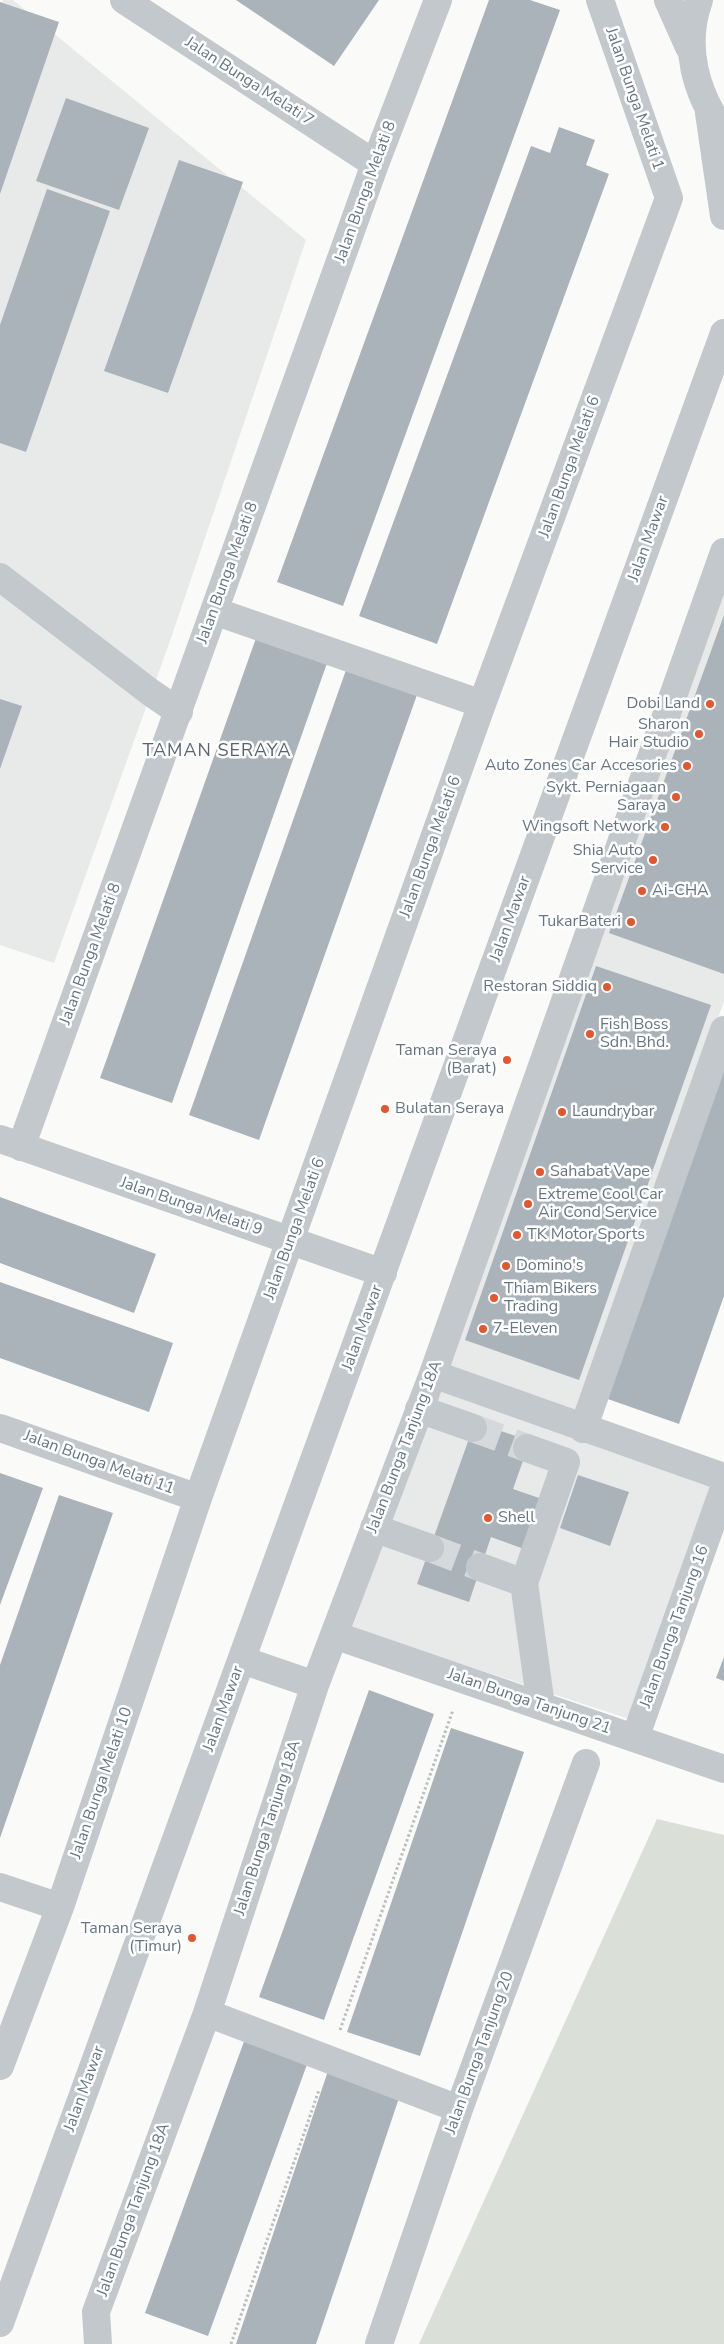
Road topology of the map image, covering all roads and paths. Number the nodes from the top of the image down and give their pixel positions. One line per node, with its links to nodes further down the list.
1 (124, 0): 8 (street, Jalan Bunga Melati 7)
2 (438, 0): 8 (street, Jalan Bunga Melati 8)
3 (600, 0): 9 (street, Jalan Bunga Melati 1)
4 (668, 0): 6 (street)
5 (698, 0): 6 (street)
6 (691, 51): 7 (street)
7 (717, 123): 10 (street)
8 (375, 164): 14 (street, Jalan Bunga Melati 8)
9 (668, 198): 15 (street, Jalan Bunga Melati 6)
10 (724, 216)
11 (724, 333): 20 (street, Jalan Mawar)
12 (724, 552): 21 (street, Jalan Bunga Tanjung 18A)
13 (5, 587): 16 (street)
14 (214, 611): 15 (street); 16 (street, Jalan Bunga Melati 8)
15 (482, 704): 19 (street, Jalan Bunga Melati 6)
16 (179, 712): 18 (street, Jalan Bunga Melati 8)
17 (724, 1030): 25 (street)
18 (11, 1143): 19 (street, Jalan Bunga Melati 9)
19 (290, 1241): 20 (street, Jalan Bunga Melati 9); 29 (street, Jalan Bunga Melati 6)
20 (383, 1273): 35 (street, Jalan Mawar)
21 (433, 1374): 22 (street, Jalan Bunga Tanjung 18A); 25 (street)
22 (420, 1409): 24 (street); 30 (street, Jalan Bunga Tanjung 18A)
23 (0, 1428): 29 (street, Jalan Bunga Melati 11)
24 (473, 1428)
25 (583, 1429): 27 (street)
26 (527, 1448): 33 (street)
27 (724, 1477)
28 (724, 1488): 39 (street, Jalan Bunga Tanjung 16)
29 (198, 1498): 43 (street, Jalan Bunga Melati 10)
30 (374, 1528): 31 (street); 34 (street, Jalan Bunga Tanjung 18A)
31 (430, 1548)
32 (480, 1567): 33 (street)
33 (524, 1583): 38 (street)
34 (334, 1635): 36 (street, Jalan Bunga Tanjung 21); 37 (street, Jalan Bunga Tanjung 18A)
35 (242, 1660): 37 (street); 48 (street, Jalan Mawar)
36 (464, 1679): 38 (street, Jalan Bunga Tanjung 21); 45 (path)
37 (315, 1684): 44 (street, Jalan Bunga Tanjung 18A)
38 (542, 1706): 39 (street, Jalan Bunga Tanjung 21)
39 (635, 1738): 41 (street, Jalan Bunga Tanjung 21)
40 (586, 1763): 47 (street, Jalan Bunga Tanjung 20)
41 (724, 1769)
42 (0, 1887): 43 (street)
43 (60, 1907): 46 (street, Jalan Bunga Melati 10)
44 (207, 2013): 45 (street); 49 (street, Jalan Bunga Tanjung 18A)
45 (329, 2060): 47 (street); 50 (path)
46 (0, 2066)
47 (459, 2109): 51 (street, Jalan Bunga Tanjung 20)
48 (0, 2323)
49 (98, 2344)
50 (231, 2344)
51 (379, 2344)

